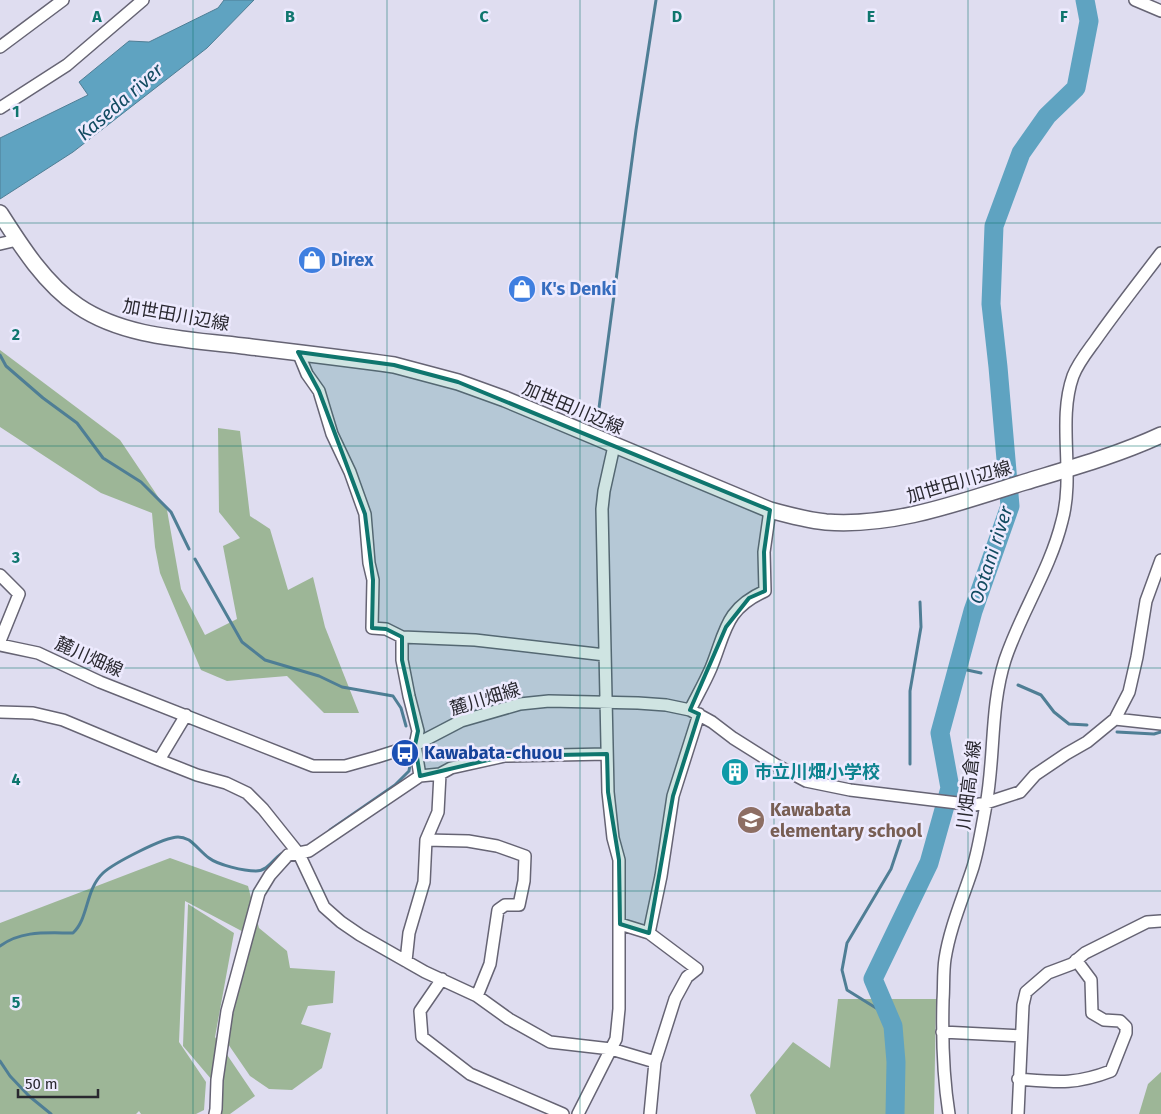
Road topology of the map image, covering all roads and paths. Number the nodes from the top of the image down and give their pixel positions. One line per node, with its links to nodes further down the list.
1 (63, 0): 5 (street)
2 (143, 0): 6 (street)
3 (1135, 0): 4 (street)
4 (1161, 11)
5 (0, 47)
6 (0, 108)
7 (3, 217): 8 (main road, 加世田川辺線)
8 (17, 240): 9 (street); 11 (main road, 加世田川辺線)
9 (0, 244)
10 (1161, 253): 14 (street, 川畑高倉線)
11 (298, 352): 13 (main road, 加世田川辺線); 18 (street)
12 (1161, 434): 14 (main road, 加世田川辺線)
13 (614, 446): 15 (main road, 加世田川辺線); 21 (street)
14 (1061, 471): 15 (main road, 加世田川辺線); 33 (street, 川畑高倉線)
15 (770, 510): 24 (street)
16 (1161, 560): 26 (street)
17 (0, 575): 19 (street)
18 (402, 637): 21 (street); 28 (street)
19 (0, 642)
20 (0, 646): 25 (street, 麓川畑線)
21 (605, 655): 22 (street)
22 (607, 702): 24 (street, 麓川畑線); 28 (street, 麓川畑線); 29 (street)
23 (0, 712): 30 (street)
24 (694, 712): 33 (street, 麓川畑線); 38 (street)
25 (186, 715): 28 (street, 麓川畑線); 30 (street)
26 (1115, 719): 27 (street); 33 (street, 麓川畑線)
27 (1161, 724)
28 (416, 745): 32 (street)
29 (607, 754): 31 (street); 37 (street)
30 (159, 760): 35 (street)
31 (440, 774): 32 (street); 34 (street)
32 (420, 776): 35 (street)
33 (986, 803): 43 (street, 川畑高倉線)
34 (426, 840): 40 (street); 42 (street)
35 (299, 854): 40 (street); 48 (street)
36 (1161, 921): 39 (street)
37 (620, 924): 38 (street); 45 (street)
38 (649, 933): 46 (street)
39 (1076, 960): 44 (street); 47 (street)
40 (406, 961): 41 (street)
41 (442, 979): 42 (street); 49 (street)
42 (477, 996): 45 (street)
43 (942, 1032): 44 (street); 52 (street, 川畑高倉線)
44 (1021, 1036): 47 (street)
45 (611, 1049): 46 (street); 50 (street)
46 (655, 1062): 51 (street)
47 (1018, 1079): 53 (street)
48 (215, 1114)
49 (562, 1114)
50 (578, 1114)
51 (650, 1114)
52 (949, 1114)
53 (1018, 1114)

